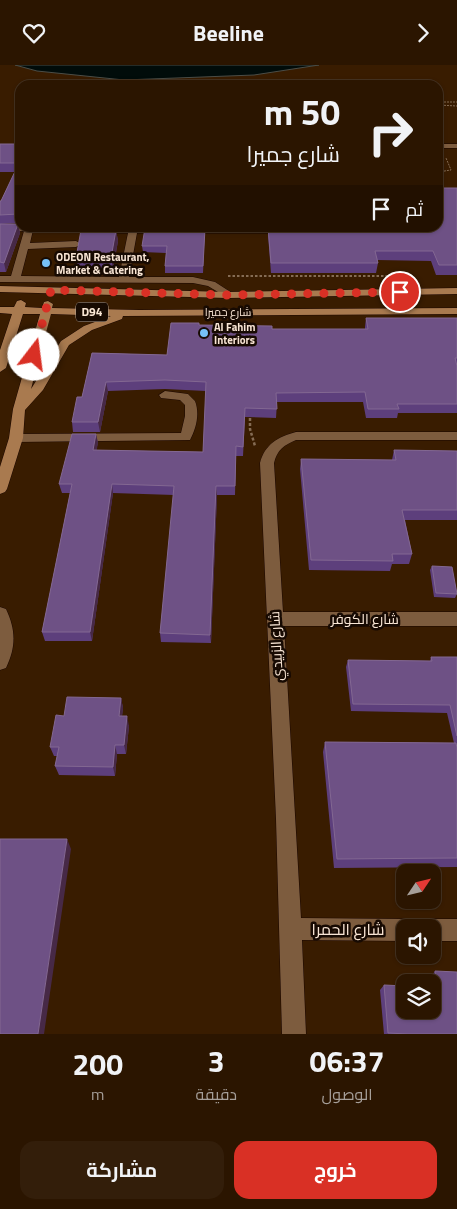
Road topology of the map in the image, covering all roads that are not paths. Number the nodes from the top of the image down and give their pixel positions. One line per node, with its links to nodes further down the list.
1 (443, 146): 2 (street)
2 (457, 146)
3 (0, 229): 4 (street)
4 (15, 229)
5 (28, 232): 8 (street)
6 (133, 232): 11 (street)
7 (76, 244): 8 (street)
8 (25, 246): 10 (street)
9 (0, 279): 10 (street)
10 (16, 279): 11 (street)
11 (123, 280): 16 (street)
12 (0, 289): 13 (main road, شارع جميرا / D94)
13 (24, 289): 14 (main road, شارع جميرا / D94); 18 (main road)
14 (51, 290): 16 (main road, شارع جميرا / D94); 19 (main road)
15 (457, 291): 16 (main road, شارع جميرا / D94)
16 (228, 295)
17 (0, 311): 18 (main road, شارع جميرا / D94)
18 (19, 311): 19 (main road, شارع جميرا / D94); 22 (main road)
19 (46, 311): 21 (main road, شارع جميرا / D94); 24 (main road)
20 (457, 311): 21 (main road, شارع جميرا / D94)
21 (139, 313): 24 (main road)
22 (1, 358)
23 (165, 395): 26 (street)
24 (19, 409): 26 (main road)
25 (457, 436): 29 (street, شارع الزبيدي)
26 (16, 438): 27 (main road)
27 (0, 489)
28 (0, 614): 31 (street)
29 (274, 619): 30 (street, شارع الكوفر); 32 (street, شارع الزبيدي)
30 (457, 619)
31 (0, 663)
32 (292, 929): 33 (street, شارع الحمرا); 36 (street, شارع الزبيدي)
33 (396, 930)
34 (441, 930): 35 (street)
35 (457, 930)
36 (294, 1034)

